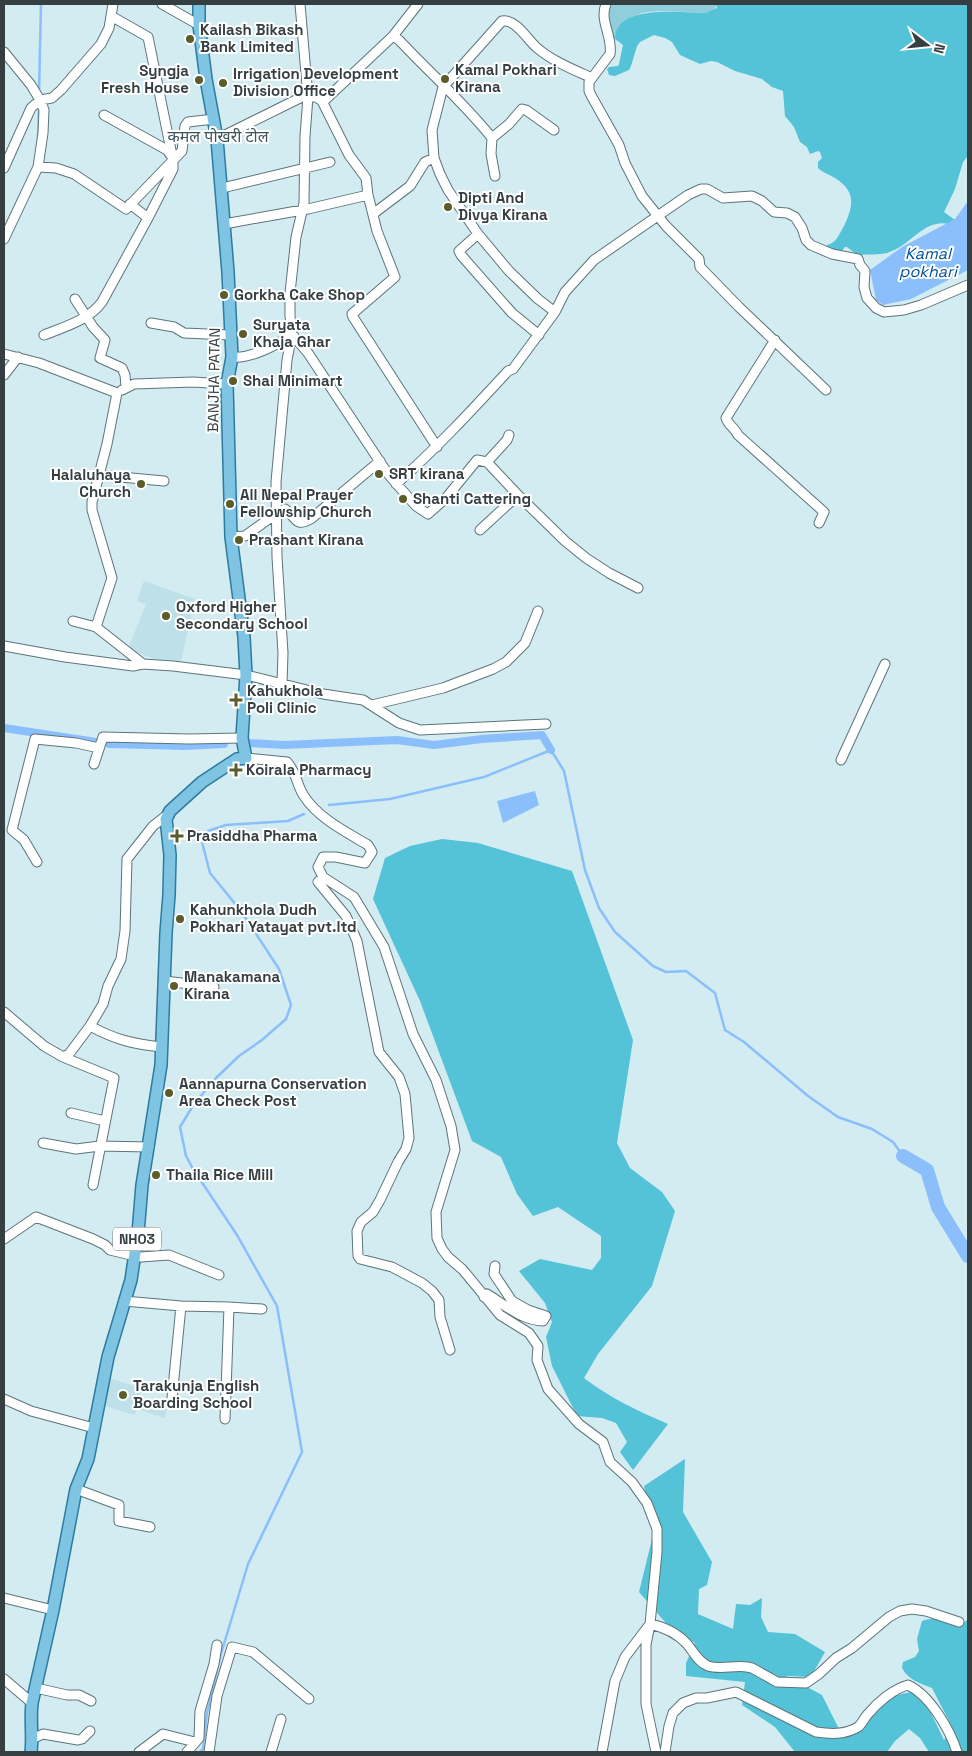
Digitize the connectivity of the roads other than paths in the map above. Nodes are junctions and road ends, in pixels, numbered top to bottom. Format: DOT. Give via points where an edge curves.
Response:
graph roads {
  1 [pos="113,4"];
  2 [pos="162,4"];
  3 [pos="199,4"];
  4 [pos="300,4"];
  5 [pos="418,4"];
  6 [pos="606,4"];
  7 [pos="111,16"];
  8 [pos="199,25"];
  9 [pos="393,36"];
  10 [pos="4,52"];
  11 [pos="592,78"];
  12 [pos="443,87"];
  13 [pos="308,97"];
  14 [pos="40,100"];
  15 [pos="322,101"];
  16 [pos="104,115"];
  17 [pos="214,119"];
  18 [pos="554,130"];
  19 [pos="492,138"];
  20 [pos="217,139"];
  21 [pos="434,158"];
  22 [pos="173,160"];
  23 [pos="330,162"];
  24 [pos="38,167"];
  25 [pos="304,167"];
  26 [pos="4,168"];
  27 [pos="496,176"];
  28 [pos="222,188"];
  29 [pos="368,195"];
  30 [pos="128,206"];
  31 [pos="302,211"];
  32 [pos="372,214"];
  33 [pos="659,215"];
  34 [pos="148,218"];
  35 [pos="224,224"];
  36 [pos="478,234"];
  37 [pos="4,240"];
  38 [pos="968,285"];
  39 [pos="75,299"];
  40 [pos="555,312"];
  41 [pos="86,318"];
  42 [pos="150,323"];
  43 [pos="292,334"];
  44 [pos="230,335"];
  45 [pos="539,335"];
  46 [pos="44,336"];
  47 [pos="775,340"];
  48 [pos="4,354"];
  49 [pos="18,357"];
  50 [pos="232,357"];
  51 [pos="4,375"];
  52 [pos="227,384"];
  53 [pos="126,387"];
  54 [pos="826,390"];
  55 [pos="118,393"];
  56 [pos="509,435"];
  57 [pos="437,447"];
  58 [pos="380,460"];
  59 [pos="487,462"];
  60 [pos="99,475"];
  61 [pos="164,480"];
  62 [pos="396,484"];
  63 [pos="518,496"];
  64 [pos="277,513"];
  65 [pos="819,523"];
  66 [pos="480,530"];
  67 [pos="231,537"];
  68 [pos="638,588"];
  69 [pos="538,611"];
  70 [pos="73,621"];
  71 [pos="96,627"];
  72 [pos="4,646"];
  73 [pos="143,664"];
  74 [pos="885,664"];
  75 [pos="246,675"];
  76 [pos="282,684"];
  77 [pos="372,705"];
  78 [pos="546,724"];
  79 [pos="242,738"];
  80 [pos="99,748"];
  81 [pos="246,758"];
  82 [pos="841,760"];
  83 [pos="94,764"];
  84 [pos="167,815"];
  85 [pos="37,862"];
  86 [pos="323,877"];
  87 [pos="165,981"];
  88 [pos="214,987"];
  89 [pos="6,1019"];
  90 [pos="90,1026"];
  91 [pos="162,1047"];
  92 [pos="63,1057"];
  93 [pos="72,1113"];
  94 [pos="105,1121"];
  95 [pos="43,1143"];
  96 [pos="100,1146"];
  97 [pos="149,1148"];
  98 [pos="93,1185"];
  99 [pos="4,1239"];
  100 [pos="135,1255"];
  101 [pos="495,1266"];
  102 [pos="218,1275"];
  103 [pos="484,1297"];
  104 [pos="124,1301"];
  105 [pos="181,1306"];
  106 [pos="229,1307"];
  107 [pos="262,1309"];
  108 [pos="450,1350"];
  109 [pos="172,1398"];
  110 [pos="4,1399"];
  111 [pos="225,1419"];
  112 [pos="94,1428"];
  113 [pos="76,1489"];
  114 [pos="150,1527"];
  115 [pos="4,1598"];
  116 [pos="53,1610"];
  117 [pos="959,1622"];
  118 [pos="650,1624"];
  119 [pos="216,1645"];
  120 [pos="4,1680"];
  121 [pos="36,1688"];
  122 [pos="309,1699"];
  123 [pos="92,1701"];
  124 [pos="32,1703"];
  125 [pos="281,1719"];
  126 [pos="90,1731"];
  127 [pos="32,1739"];
  128 [pos="195,1742"];
  129 [pos="31,1752"];
  130 [pos="139,1752"];
  131 [pos="187,1752"];
  132 [pos="209,1752"];
  133 [pos="270,1752"];
  134 [pos="602,1752"];
  135 [pos="656,1752"];
  136 [pos="665,1752"];
  137 [pos="957,1752"];
  1 -- 7 [label="street"];
  2 -- 8 [label="street"];
  3 -- 8 [label="main road, BANJHA PATAN"];
  4 -- 13 [label="street"];
  5 -- 9 [label="street"];
  6 -- 11 [label="street" via="603,18 610,36 610,54"];
  7 -- 14 [label="street" via="101,44 88,60 52,98"];
  7 -- 22 [label="street" via="148,37"];
  8 -- 17 [label="main road, BANJHA PATAN"];
  9 -- 12 [label="street"];
  9 -- 15 [label="street"];
  10 -- 14 [label="street"];
  11 -- 12 [label="street" via="552,59 507,20 495,28"];
  11 -- 33 [label="street" via="588,86 592,97 619,145 624,163 642,196"];
  12 -- 19 [label="street" via="462,102"];
  12 -- 21 [label="street" via="432,130"];
  13 -- 15 [label="street"];
  13 -- 20 [label="street" via="302,97"];
  13 -- 25 [label="street"];
  14 -- 24 [label="street" via="44,110"];
  14 -- 26 [label="street" via="31,108"];
  15 -- 29 [label="street" via="366,178"];
  16 -- 22 [label="street" via="168,150"];
  17 -- 20 [label="main road, BANJHA PATAN"];
  17 -- 22 [label="street" via="188,122 182,151"];
  18 -- 19 [label="street" via="522,109"];
  19 -- 27 [label="street" via="491,154"];
  20 -- 28 [label="main road, BANJHA PATAN"];
  21 -- 32 [label="street" via="425,162 410,186"];
  21 -- 36 [label="street" via="448,190"];
  22 -- 30 [label="street"];
  22 -- 34 [label="street" via="173,169"];
  23 -- 25 [label="street"];
  24 -- 30 [label="street" via="74,174"];
  24 -- 37 [label="street"];
  25 -- 28 [label="street"];
  25 -- 31 [label="street"];
  28 -- 35 [label="main road, BANJHA PATAN"];
  29 -- 31 [label="street"];
  29 -- 32 [label="street"];
  30 -- 34 [label="street"];
  31 -- 35 [label="street"];
  31 -- 43 [label="street" via="290,293"];
  32 -- 57 [label="street" via="395,277 352,314"];
  33 -- 38 [label="street" via="701,190 711,191 722,198 752,196 762,200 774,212 796,217 811,246 858,259 865,271 867,298 884,312 921,305"];
  33 -- 40 [label="street" via="594,260 565,292"];
  33 -- 47 [label="street" via="699,259 700,267"];
  34 -- 41 [label="street" via="102,302"];
  35 -- 44 [label="main road, BANJHA PATAN"];
  36 -- 40 [label="street" via="509,271"];
  36 -- 45 [label="street" via="459,251 461,255 512,312"];
  39 -- 41 [label="street"];
  40 -- 45 [label="street"];
  41 -- 46 [label="street"];
  41 -- 53 [label="street" via="105,340 100,358 122,368"];
  42 -- 44 [label="street" via="174,327 184,333"];
  43 -- 50 [label="street" via="280,344"];
  43 -- 58 [label="street"];
  43 -- 64 [label="street" via="276,482"];
  44 -- 50 [label="main road, BANJHA PATAN"];
  45 -- 57 [label="street" via="513,369"];
  47 -- 54 [label="street"];
  47 -- 65 [label="street" via="726,418 727,423 824,512"];
  48 -- 49 [label="street"];
  49 -- 51 [label="street"];
  49 -- 55 [label="street"];
  50 -- 52 [label="main road, BANJHA PATAN"];
  52 -- 53 [label="street" via="193,382"];
  52 -- 67 [label="main road, BANJHA PATAN"];
  53 -- 55 [label="street"];
  55 -- 60 [label="street"];
  56 -- 59 [label="street"];
  57 -- 62 [label="street"];
  58 -- 62 [label="street"];
  58 -- 64 [label="street" via="303,524 285,510"];
  59 -- 62 [label="street" via="477,460 446,498 428,514"];
  59 -- 63 [label="street"];
  60 -- 61 [label="street"];
  60 -- 71 [label="street" via="92,510 112,578"];
  63 -- 66 [label="street"];
  63 -- 68 [label="street" via="586,558"];
  64 -- 67 [label="street" via="245,536"];
  64 -- 76 [label="street"];
  67 -- 75 [label="main road, BANJHA PATAN"];
  69 -- 77 [label="street" via="525,643 506,662 443,688"];
  70 -- 71 [label="street"];
  71 -- 73 [label="street"];
  72 -- 73 [label="street" via="84,660 133,666"];
  73 -- 75 [label="street"];
  74 -- 82 [label="street"];
  75 -- 76 [label="street"];
  75 -- 79 [label="main road, BANJHA PATAN"];
  76 -- 77 [label="street" via="363,700"];
  77 -- 78 [label="street" via="399,723 420,730"];
  79 -- 80 [label="street" via="103,737"];
  79 -- 81 [label="main road, BANJHA PATAN"];
  80 -- 83 [label="street"];
  80 -- 85 [label="street" via="35,739 12,830 24,840"];
  81 -- 84 [label="main road" via="237,759 202,782"];
  81 -- 86 [label="street" via="287,762 295,772 303,795 315,810 368,845 372,852 365,863 336,857 323,858 318,868"];
  84 -- 87 [label="main road, NH03" via="170,855"];
  84 -- 90 [label="street" via="153,826 127,859 121,959 103,1004"];
  86 -- 103 [label="street" via="354,897 384,946 413,1034 436,1080 455,1150 436,1212 437,1238 448,1257"];
  86 -- 108 [label="street" via="318,882 346,916 357,941 379,1052 399,1077 406,1094 409,1138 406,1150 373,1212 361,1222 357,1231 358,1256 406,1273 432,1292 439,1300 440,1317"];
  87 -- 88 [label="street"];
  87 -- 91 [label="main road, NH03"];
  89 -- 92 [label="street"];
  90 -- 91 [label="street" via="109,1036 140,1045"];
  90 -- 92 [label="street" via="69,1054"];
  91 -- 97 [label="main road, NH03"];
  92 -- 94 [label="street" via="114,1078"];
  93 -- 94 [label="street"];
  94 -- 96 [label="street"];
  95 -- 96 [label="street" via="76,1149"];
  96 -- 97 [label="street"];
  96 -- 98 [label="street"];
  97 -- 100 [label="main road, NH03"];
  99 -- 100 [label="street" via="36,1217 93,1239 110,1250"];
  100 -- 102 [label="street" via="169,1255"];
  100 -- 104 [label="main road, NH03"];
  101 -- 103 [label="street" via="494,1274 512,1301 546,1316 543,1321 536,1321 518,1315 487,1294"];
  103 -- 118 [label="street" via="500,1315 529,1333 538,1346 537,1360 548,1389 579,1424 603,1442 610,1462 632,1482 647,1503 657,1529"];
  104 -- 105 [label="street"];
  104 -- 112 [label="main road, NH03" via="108,1357"];
  105 -- 106 [label="street"];
  105 -- 109 [label="street"];
  106 -- 107 [label="street"];
  106 -- 111 [label="street"];
  110 -- 112 [label="street" via="31,1411"];
  112 -- 113 [label="main road, NH03" via="88,1459"];
  113 -- 114 [label="street" via="119,1505 119,1521"];
  113 -- 116 [label="main road, NH03"];
  115 -- 116 [label="street"];
  116 -- 121 [label="main road, NH03"];
  117 -- 118 [label="street" via="926,1611 900,1611 806,1683 777,1682 752,1668 707,1665 697,1659 679,1636"];
  118 -- 134 [label="street" via="625,1657 615,1681"];
  118 -- 135 [label="street" via="646,1645 646,1704"];
  119 -- 128 [label="street" via="214,1664 200,1711 199,1738"];
  120 -- 124 [label="street"];
  121 -- 123 [label="street" via="79,1695"];
  121 -- 124 [label="main road, NH03"];
  122 -- 132 [label="street" via="253,1652 232,1647 218,1696"];
  124 -- 127 [label="main road, NH03"];
  125 -- 133 [label="street"];
  126 -- 127 [label="street" via="78,1740 42,1734"];
  127 -- 129 [label="main road, NH03"];
  128 -- 130 [label="street" via="163,1734"];
  128 -- 131 [label="street"];
  136 -- 137 [label="street" via="674,1713 683,1703 696,1698 736,1692 816,1732 830,1734 858,1726 885,1698 908,1686 921,1693 940,1717"];
}
